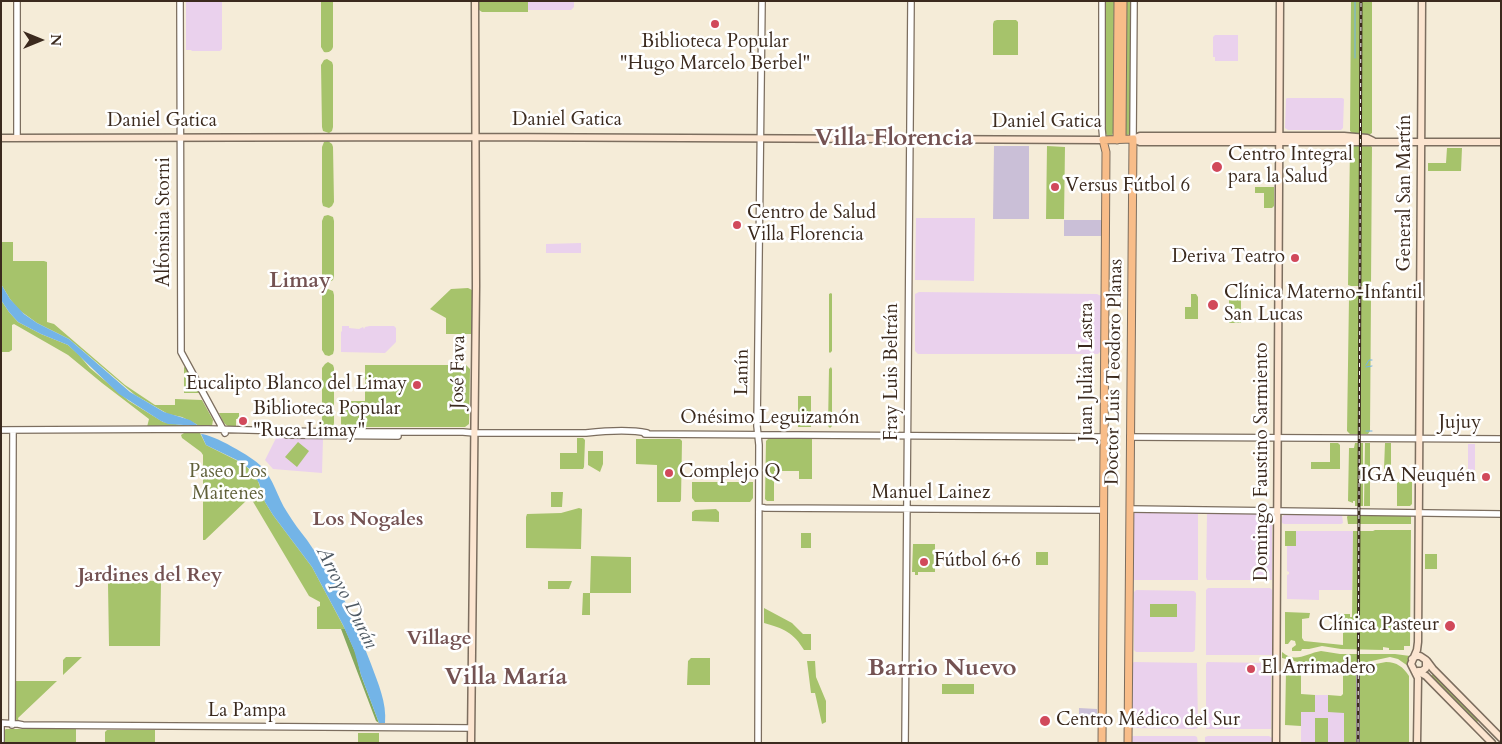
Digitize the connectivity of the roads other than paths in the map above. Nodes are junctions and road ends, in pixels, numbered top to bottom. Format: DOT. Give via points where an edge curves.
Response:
graph roads {
  1 [pos="17,1"];
  2 [pos="180,1"];
  3 [pos="475,1"];
  4 [pos="762,1"];
  5 [pos="911,1"];
  6 [pos="1102,1"];
  7 [pos="1118,1"];
  8 [pos="1123,1"];
  9 [pos="1134,1"];
  10 [pos="1280,1"];
  11 [pos="1422,1"];
  12 [pos="475,137"];
  13 [pos="1,138"];
  14 [pos="17,138"];
  15 [pos="180,138"];
  16 [pos="760,138"];
  17 [pos="910,139"];
  18 [pos="1133,139"];
  19 [pos="1279,139"];
  20 [pos="1103,140"];
  21 [pos="1120,140"];
  22 [pos="1421,142"];
  23 [pos="1501,142"];
  24 [pos="210,405"];
  25 [pos="214,419"];
  26 [pos="208,429"];
  27 [pos="1,430"];
  28 [pos="13,430"];
  29 [pos="180,430"];
  30 [pos="223,432"];
  31 [pos="474,433"];
  32 [pos="758,434"];
  33 [pos="908,435"];
  34 [pos="1104,437"];
  35 [pos="1130,437"];
  36 [pos="1278,438"];
  37 [pos="1420,439"];
  38 [pos="1501,439"];
  39 [pos="759,507"];
  40 [pos="907,509"];
  41 [pos="1130,509"];
  42 [pos="1103,510"];
  43 [pos="1278,511"];
  44 [pos="1419,513"];
  45 [pos="1501,514"];
  46 [pos="1410,657"];
  47 [pos="1427,661"];
  48 [pos="1416,671"];
  49 [pos="1435,672"];
  50 [pos="1429,679"];
  51 [pos="1481,718"];
  52 [pos="11,725"];
  53 [pos="1474,725"];
  54 [pos="1,726"];
  55 [pos="471,728"];
  56 [pos="1501,738"];
  57 [pos="1,741"];
  58 [pos="471,743"];
  59 [pos="758,743"];
  60 [pos="905,743"];
  61 [pos="1102,743"];
  62 [pos="1128,743"];
  63 [pos="1276,743"];
  64 [pos="1417,743"];
  65 [pos="1492,743"];
  1 -- 14 [label="street"];
  2 -- 15 [label="street, Alfonsina Storni"];
  3 -- 12 [label="main road, José Fava"];
  4 -- 16 [label="street, Lanín"];
  5 -- 17 [label="street, Fray Luis Beltrán"];
  6 -- 20 [label="street, Juan Julián Lastra"];
  7 -- 21 [label="highway"];
  8 -- 21 [label="highway"];
  9 -- 18 [label="street, Doctor Luis Teodoro Planas"];
  10 -- 19 [label="main road, Domingo Faustino Sarmiento"];
  11 -- 22 [label="main road, General San Martín"];
  12 -- 15 [label="main road, Daniel Gatica"];
  12 -- 16 [label="main road, Daniel Gatica"];
  12 -- 31 [label="main road, José Fava"];
  13 -- 14 [label="main road, Daniel Gatica"];
  14 -- 15 [label="main road, Daniel Gatica"];
  15 -- 24 [label="street, Alfonsina Storni" via="181,352"];
  16 -- 17 [label="main road, Daniel Gatica"];
  16 -- 32 [label="street, Lanín"];
  17 -- 20 [label="main road, Daniel Gatica"];
  17 -- 33 [label="street, Fray Luis Beltrán"];
  18 -- 19 [label="main road, Daniel Gatica" via="1140,136"];
  18 -- 21 [label="highway, Daniel Gatica"];
  18 -- 35 [label="highway, Doctor Luis Teodoro Planas"];
  19 -- 22 [label="main road, Daniel Gatica"];
  19 -- 36 [label="main road, Domingo Faustino Sarmiento"];
  20 -- 21 [label="highway, Daniel Gatica"];
  20 -- 34 [label="highway, Juan Julián Lastra" via="1106,152"];
  22 -- 23 [label="main road, Daniel Gatica"];
  22 -- 37 [label="main road, General San Martín"];
  24 -- 25 [label="street, Alfonsina Storni"];
  24 -- 30 [label="street, Alfonsina Storni"];
  25 -- 26 [label="street" via="213,426"];
  25 -- 30 [label="street, Alfonsina Storni"];
  26 -- 29 [label="street, Onésimo Leguizamón"];
  26 -- 30 [label="street, Onésimo Leguizamón"];
  27 -- 28 [label="street, Onésimo Leguizamón"];
  28 -- 29 [label="street, Onésimo Leguizamón"];
  28 -- 52 [label="street"];
  29 -- 30 [label="street, Onésimo Leguizamón"];
  30 -- 31 [label="street, Onésimo Leguizamón" via="365,436 464,436"];
  31 -- 32 [label="street, Onésimo Leguizamón"];
  31 -- 55 [label="main road, José Fava"];
  32 -- 33 [label="street, Onésimo Leguizamón"];
  32 -- 39 [label="street, Lanín"];
  33 -- 34 [label="street, Onésimo Leguizamón"];
  33 -- 40 [label="street, Fray Luis Beltrán"];
  34 -- 42 [label="highway, Juan Julián Lastra"];
  35 -- 36 [label="street"];
  35 -- 41 [label="highway, Doctor Luis Teodoro Planas"];
  36 -- 37 [label="street"];
  36 -- 43 [label="main road, Domingo Faustino Sarmiento"];
  37 -- 38 [label="street, Jujuy"];
  37 -- 44 [label="main road, General San Martín"];
  39 -- 40 [label="street, Manuel Lainez"];
  39 -- 59 [label="street, Lanín"];
  40 -- 42 [label="street, Manuel Lainez"];
  40 -- 60 [label="street, Fray Luis Beltrán"];
  41 -- 43 [label="street"];
  41 -- 62 [label="highway, Doctor Luis Teodoro Planas"];
  42 -- 61 [label="highway, Juan Julián Lastra"];
  43 -- 44 [label="street"];
  43 -- 63 [label="main road, Domingo Faustino Sarmiento"];
  44 -- 45 [label="street"];
  44 -- 46 [label="main road, General San Martín" via="1418,642 1417,650"];
  46 -- 47 [label="main road" via="1420,656"];
  46 -- 48 [label="main road, General San Martín"];
  47 -- 48 [label="main road" via="1426,668"];
  47 -- 49 [label="main road"];
  48 -- 50 [label="main road"];
  48 -- 64 [label="main road, General San Martín"];
  49 -- 50 [label="main road" via="1429,673"];
  49 -- 51 [label="main road"];
  50 -- 53 [label="main road"];
  51 -- 53 [label="main road" via="1480,724"];
  51 -- 56 [label="main road"];
  52 -- 54 [label="street, La Pampa"];
  52 -- 55 [label="street, La Pampa"];
  53 -- 65 [label="main road"];
  54 -- 57 [label="street"];
  55 -- 58 [label="main road, José Fava"];
}
